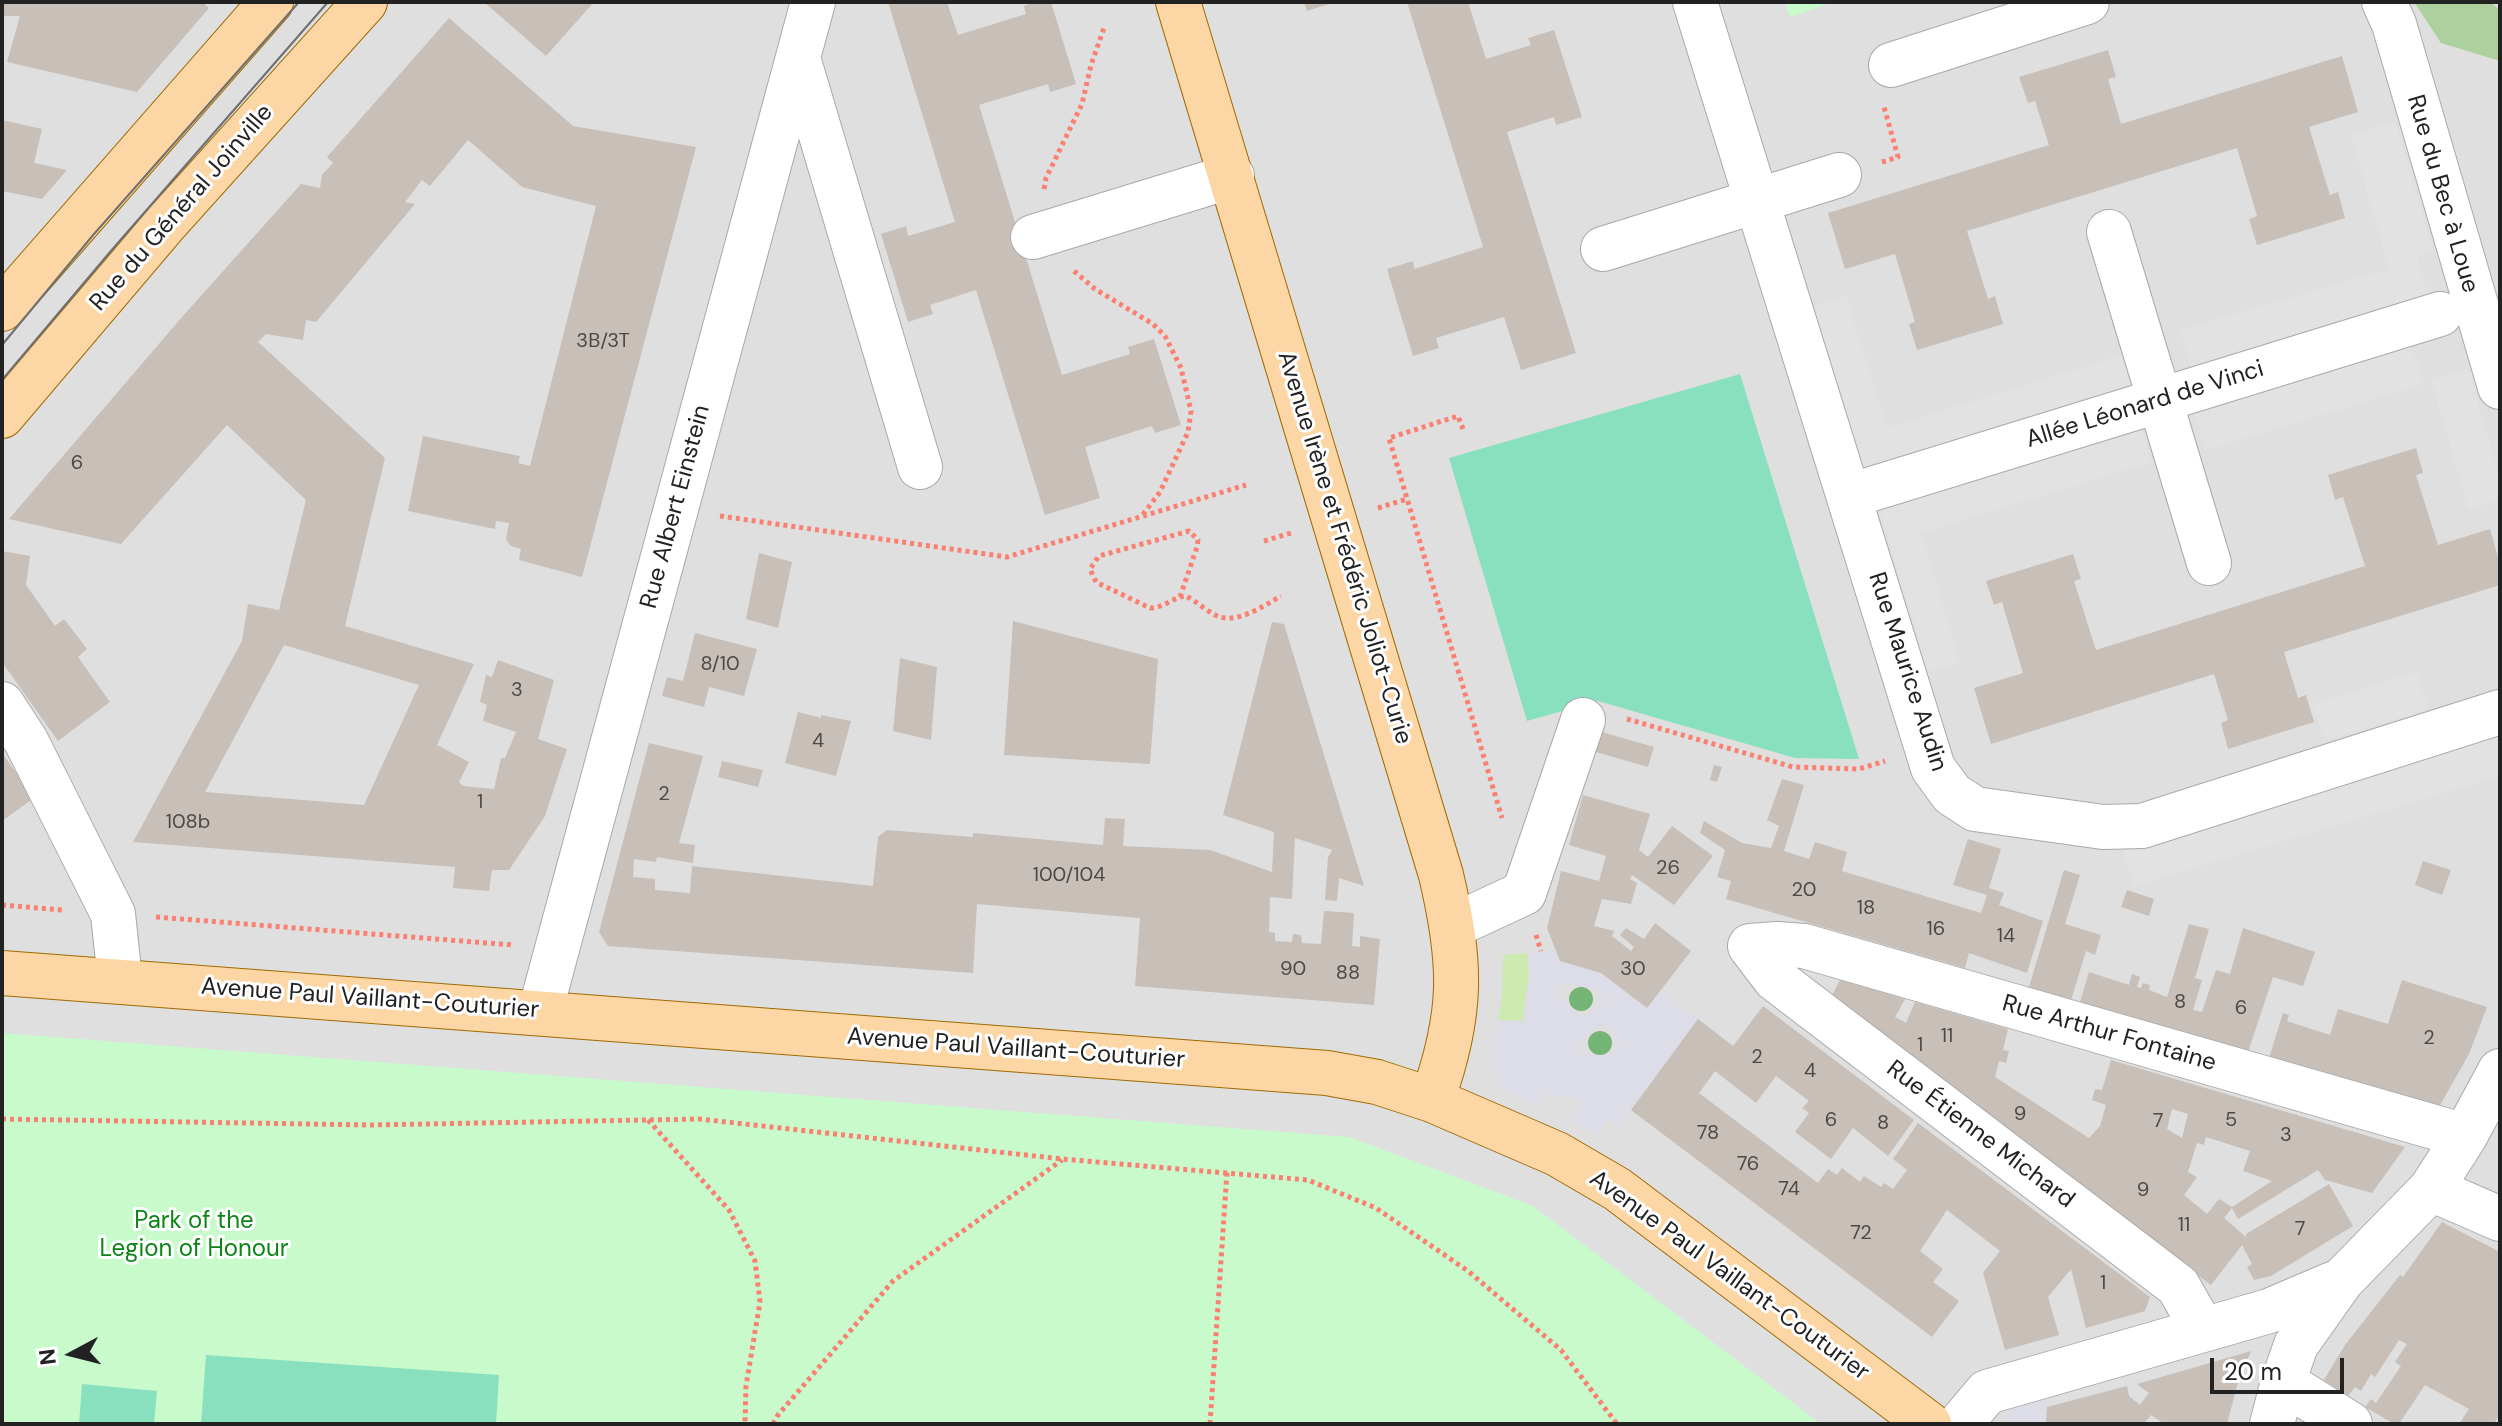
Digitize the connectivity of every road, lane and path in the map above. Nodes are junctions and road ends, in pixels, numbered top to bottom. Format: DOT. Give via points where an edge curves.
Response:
graph roads {
  1 [pos="271,2"];
  2 [pos="365,2"];
  3 [pos="813,2"];
  4 [pos="1178,2"];
  5 [pos="1695,2"];
  6 [pos="2087,2"];
  7 [pos="2384,2"];
  8 [pos="1105,25"];
  9 [pos="798,58"];
  10 [pos="1891,65"];
  11 [pos="1839,175"];
  12 [pos="1232,176"];
  13 [pos="1758,200"];
  14 [pos="2109,232"];
  15 [pos="1033,237"];
  16 [pos="1603,249"];
  17 [pos="2,309"];
  18 [pos="2440,314"];
  19 [pos="2500,387"];
  20 [pos="2160,400"];
  21 [pos="2,416"];
  22 [pos="1463,429"];
  23 [pos="920,467"];
  24 [pos="1246,485"];
  25 [pos="1849,496"];
  26 [pos="676,509"];
  27 [pos="1141,517"];
  28 [pos="2209,563"];
  29 [pos="1281,596"];
  30 [pos="1180,597"];
  31 [pos="2,704"];
  32 [pos="2500,712"];
  33 [pos="1583,720"];
  34 [pos="1927,748"];
  35 [pos="1504,826"];
  36 [pos="1524,893"];
  37 [pos="1453,926"];
  38 [pos="1750,946"];
  39 [pos="1541,951"];
  40 [pos="2,973"];
  41 [pos="120,980"];
  42 [pos="540,1012"];
  43 [pos="2500,1071"];
  44 [pos="1432,1100"];
  45 [pos="2,1119"];
  46 [pos="647,1120"];
  47 [pos="2465,1136"];
  48 [pos="1062,1159"];
  49 [pos="1227,1172"];
  50 [pos="2431,1189"];
  51 [pos="2500,1219"];
  52 [pos="2342,1280"];
  53 [pos="2203,1330"];
  54 [pos="2283,1382"];
  55 [pos="745,1424"];
  56 [pos="773,1424"];
  57 [pos="1210,1424"];
  58 [pos="1617,1424"];
  59 [pos="1929,1424"];
  60 [pos="1960,1424"];
  61 [pos="2272,1424"];
  62 [pos="2350,1424"];
  1 -- 17 [label="main road"];
  2 -- 21 [label="main road, Rue du Général Joinville"];
  3 -- 9 [label="street, Rue Albert Einstein"];
  4 -- 12 [label="main road, Avenue Irène et Frédéric Joliot-Curie"];
  5 -- 13 [label="street, Rue Maurice Audin"];
  6 -- 10 [label="street"];
  7 -- 19 [label="street, Rue du Bec à Loue"];
  8 -- 15 [label="path" via="1082,104 1046,178"];
  9 -- 23 [label="street"];
  9 -- 26 [label="street, Rue Albert Einstein"];
  10 -- 11 [label="path" via="1873,70 1898,157"];
  11 -- 13 [label="street"];
  12 -- 15 [label="street"];
  12 -- 37 [label="main road, Avenue Irène et Frédéric Joliot-Curie"];
  13 -- 16 [label="street"];
  13 -- 25 [label="street, Rue Maurice Audin"];
  14 -- 20 [label="street"];
  15 -- 27 [label="path" via="1095,289 1153,324 1181,368 1191,411 1188,432 1160,492"];
  18 -- 20 [label="street, Allée Léonard de Vinci"];
  20 -- 25 [label="street, Allée Léonard de Vinci"];
  20 -- 28 [label="street"];
  22 -- 35 [label="path" via="1458,416 1389,438"];
  24 -- 27 [label="path"];
  25 -- 34 [label="street, Rue Maurice Audin"];
  26 -- 27 [label="path" via="1007,557"];
  26 -- 42 [label="street, Rue Albert Einstein"];
  29 -- 30 [label="path" via="1259,609 1227,617"];
  30 -- 30 [label="path" via="1150,608 1096,582 1090,569 1099,556 1189,531 1198,540"];
  31 -- 41 [label="street" via="113,914"];
  32 -- 34 [label="street, Rue Maurice Audin" via="2142,826 2103,827 1975,809 1952,794 1933,768"];
  33 -- 34 [label="path" via="1611,714 1793,767 1859,769"];
  33 -- 36 [label="street"];
  36 -- 37 [label="street"];
  36 -- 39 [label="path"];
  37 -- 44 [label="main road, Avenue Irène et Frédéric Joliot-Curie" via="1458,971 1454,1026"];
  38 -- 47 [label="street, Rue Arthur Fontaine" via="1804,946"];
  38 -- 53 [label="street, Rue Étienne Michard" via="1775,979 2178,1286"];
  40 -- 41 [label="main road, Avenue Paul Vaillant-Couturier"];
  41 -- 42 [label="main road, Avenue Paul Vaillant-Couturier"];
  42 -- 44 [label="main road, Avenue Paul Vaillant-Couturier" via="1327,1073"];
  43 -- 47 [label="street"];
  44 -- 59 [label="main road, Avenue Paul Vaillant-Couturier" via="1557,1154 1617,1189"];
  45 -- 46 [label="path" via="371,1125"];
  46 -- 48 [label="path" via="699,1119"];
  46 -- 55 [label="path" via="729,1210 755,1261 760,1302"];
  47 -- 50 [label="street"];
  48 -- 49 [label="path"];
  48 -- 56 [label="path" via="893,1281"];
  49 -- 57 [label="path"];
  49 -- 58 [label="path" via="1308,1180 1376,1208 1468,1271 1561,1350"];
  50 -- 51 [label="street"];
  50 -- 52 [label="street"];
  52 -- 53 [label="street" via="2269,1311"];
  52 -- 54 [label="street" via="2296,1345"];
  53 -- 60 [label="street" via="1987,1392"];
  54 -- 61 [label="street"];
  54 -- 62 [label="street"];
}
